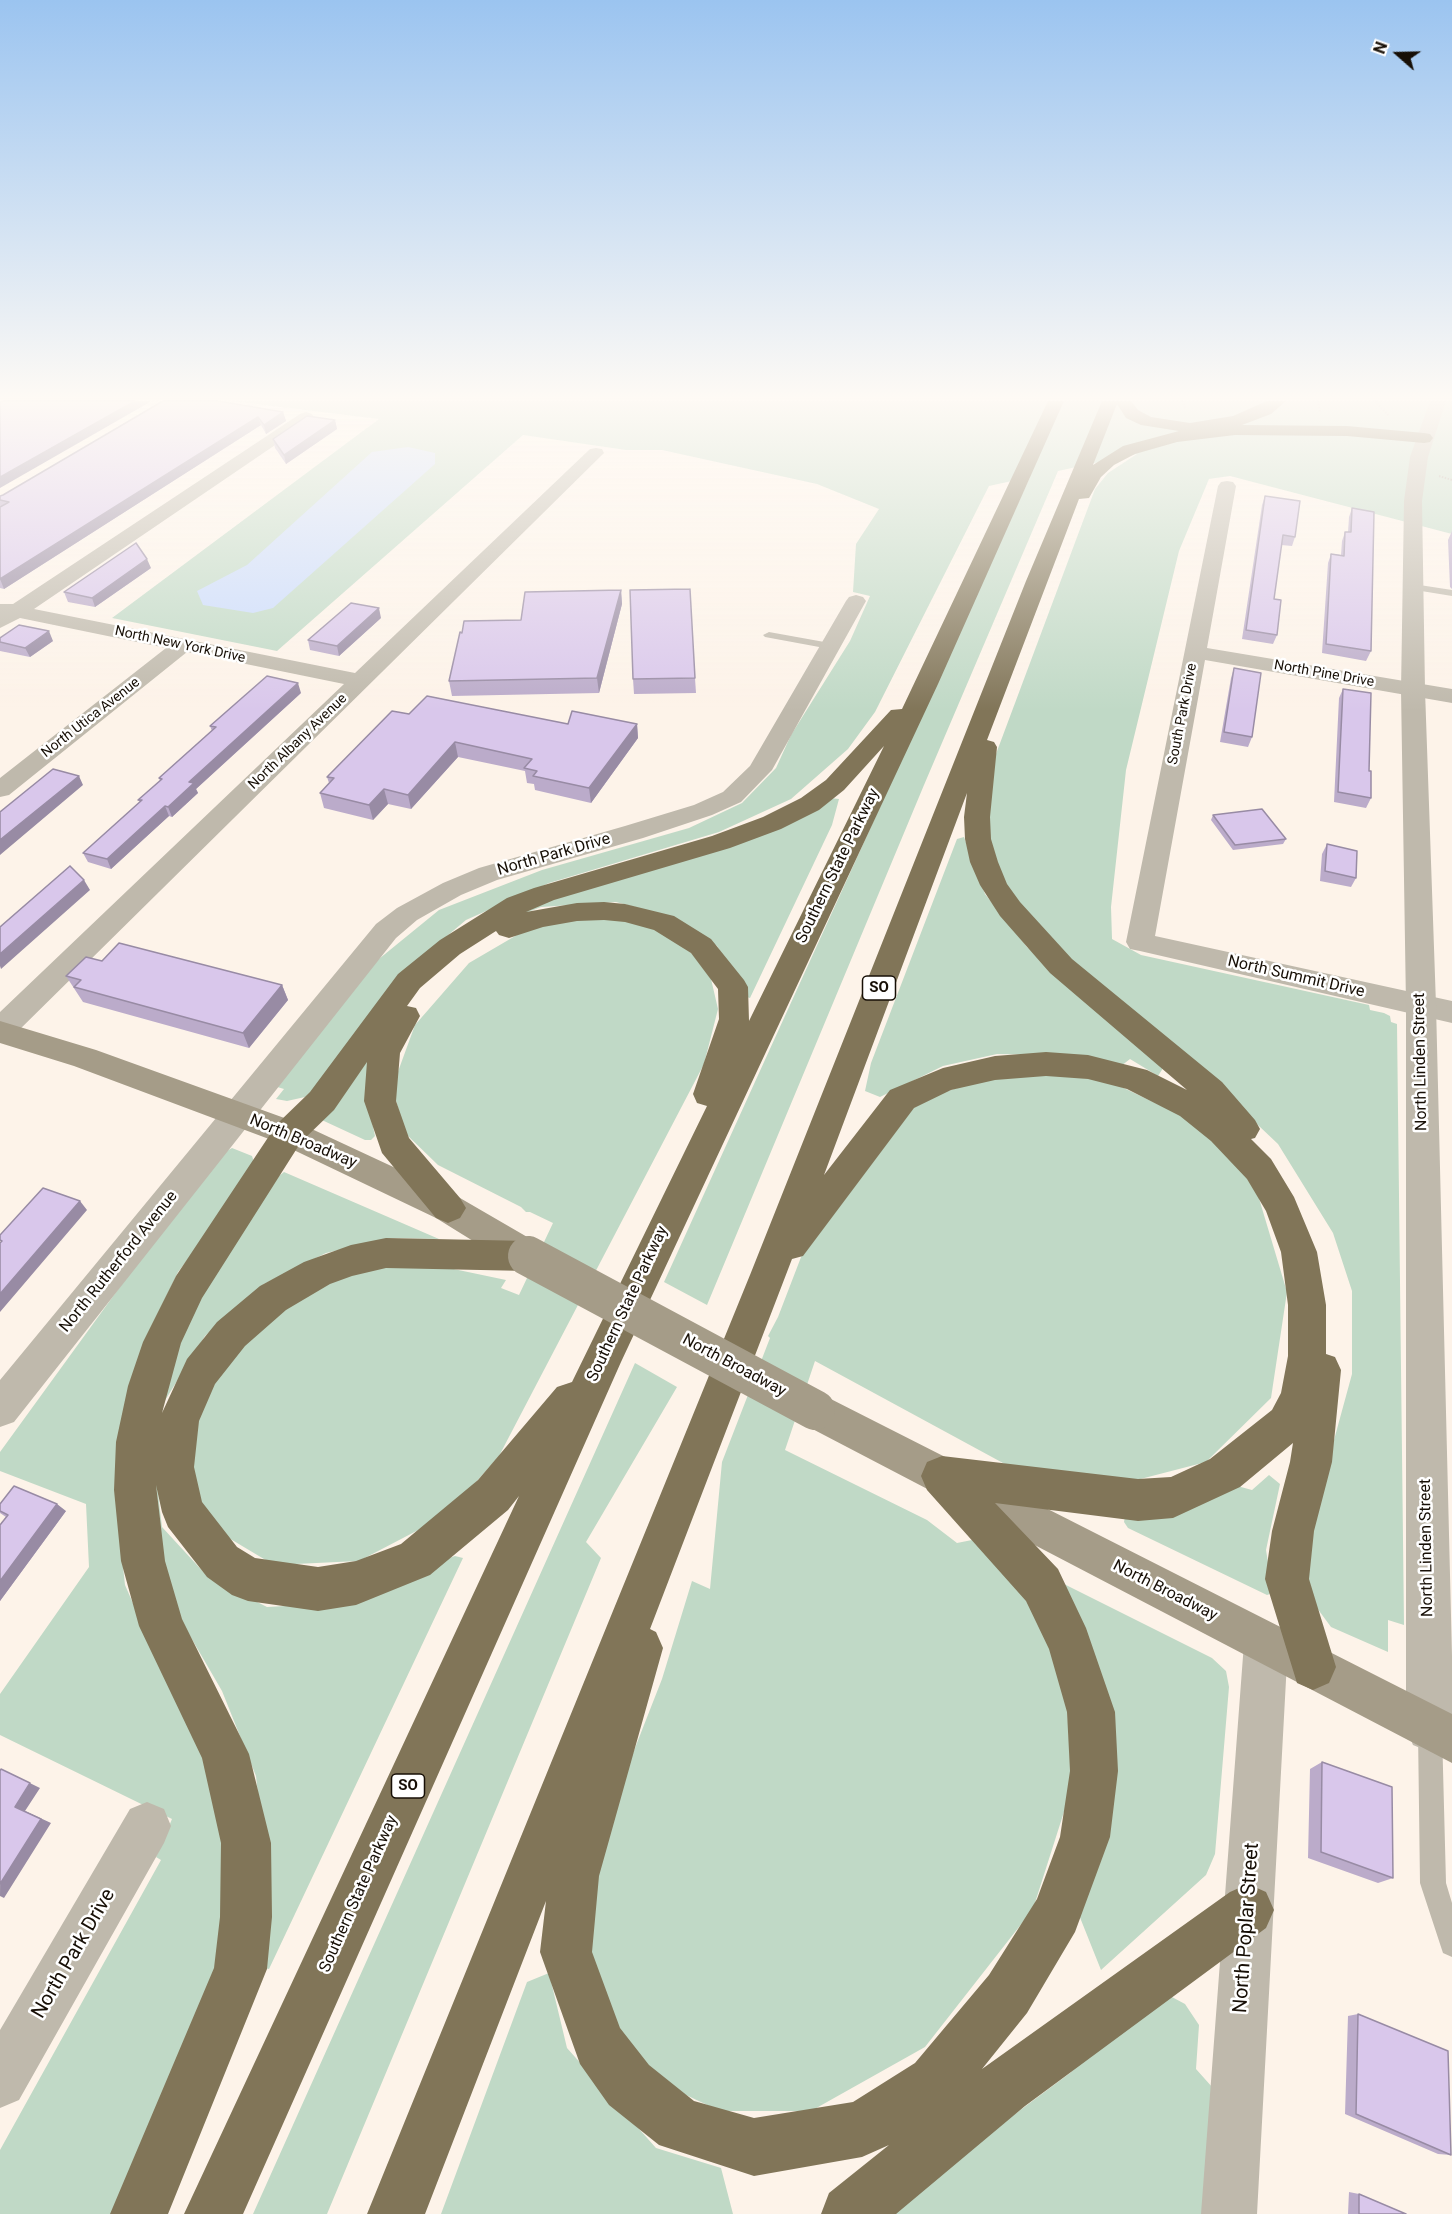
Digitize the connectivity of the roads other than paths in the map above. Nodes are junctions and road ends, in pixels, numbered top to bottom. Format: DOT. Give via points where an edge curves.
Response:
graph roads {
  1 [pos="173,504"];
  2 [pos="543,504"];
  3 [pos="1009,504"];
  4 [pos="1068,504"];
  5 [pos="1079,504"];
  6 [pos="1223,504"];
  7 [pos="1414,504"];
  8 [pos="1036,581"];
  9 [pos="1413,587"];
  10 [pos="1452,593"];
  11 [pos="856,601"];
  12 [pos="5,614"];
  13 [pos="769,635"];
  14 [pos="183,645"];
  15 [pos="830,646"];
  16 [pos="1195,652"];
  17 [pos="360,681"];
  18 [pos="926,684"];
  19 [pos="1413,690"];
  20 [pos="1452,696"];
  21 [pos="990,702"];
  22 [pos="0,790"];
  23 [pos="1140,942"];
  24 [pos="1421,1005"];
  25 [pos="1452,1012"];
  26 [pos="0,1031"];
  27 [pos="238,1114"];
  28 [pos="289,1133"];
  29 [pos="448,1208"];
  30 [pos="666,1224"];
  31 [pos="528,1256"];
  32 [pos="768,1275"];
  33 [pos="603,1358"];
  34 [pos="0,1409"];
  35 [pos="697,1454"];
  36 [pos="942,1476"];
  37 [pos="1266,1643"];
  38 [pos="1313,1667"];
  39 [pos="1441,1734"];
  40 [pos="147,1826"];
  41 [pos="1248,1910"];
  42 [pos="1452,1944"];
  43 [pos="0,2081"];
  44 [pos="139,2214"];
  45 [pos="213,2214"];
  46 [pos="396,2214"];
  47 [pos="850,2214"];
  48 [pos="1229,2214"];
  1 -- 12 [label="street"];
  2 -- 17 [label="street, North Albany Avenue"];
  3 -- 18 [label="highway, Southern State Parkway / SO"];
  4 -- 8 [label="highway, SO"];
  5 -- 8 [label="highway"];
  6 -- 16 [label="street, South Park Drive"];
  7 -- 9 [label="street, North Linden Street"];
  8 -- 21 [label="highway, SO"];
  9 -- 10 [label="lane"];
  9 -- 19 [label="street, North Linden Street"];
  11 -- 15 [label="street, North Park Drive"];
  12 -- 14 [label="street, North New York Drive"];
  13 -- 15 [label="lane"];
  14 -- 17 [label="street, North New York Drive"];
  14 -- 22 [label="street, North Utica Avenue"];
  15 -- 27 [label="street, North Park Drive" via="760,770 732,797 703,810 488,874 407,914 386,931"];
  16 -- 19 [label="street, North Pine Drive"];
  16 -- 23 [label="street, South Park Drive"];
  17 -- 26 [label="street, North Albany Avenue"];
  18 -- 28 [label="highway" via="860,760 810,804 721,842 544,894 517,905 450,947 409,981 322,1101"];
  18 -- 30 [label="highway, Southern State Parkway / SO"];
  19 -- 20 [label="street, North Pine Drive"];
  19 -- 24 [label="street, North Linden Street"];
  21 -- 32 [label="highway, SO"];
  21 -- 38 [label="highway" via="977,817 980,847 994,885 1061,966 1210,1091 1257,1146 1292,1201 1310,1243 1320,1285 1324,1328 1311,1462 1293,1531 1287,1579"];
  23 -- 24 [label="street, North Summit Drive"];
  24 -- 25 [label="street, North Summit Drive"];
  24 -- 39 [label="street, North Linden Street"];
  26 -- 27 [label="main road, North Broadway"];
  27 -- 28 [label="main road, North Broadway"];
  27 -- 34 [label="street, North Rutherford Avenue"];
  28 -- 29 [label="main road, North Broadway"];
  28 -- 44 [label="highway" via="189,1287 162,1342 136,1442 135,1490 143,1562 162,1626 225,1754 246,1843 246,1907 240,1969"];
  29 -- 30 [label="highway" via="394,1144 380,1101 384,1053 430,983 492,933 539,918 604,911 664,923 701,946 733,987 734,1019"];
  29 -- 31 [label="main road, North Broadway"];
  30 -- 33 [label="highway, Southern State Parkway / SO"];
  31 -- 33 [label="highway" via="386,1253 317,1273 273,1298 231,1334 201,1372 179,1422 173,1467 183,1512 222,1562 248,1579 318,1588 356,1583 415,1560 493,1495"];
  31 -- 36 [label="main road, North Broadway, bridge"];
  32 -- 35 [label="highway, SO"];
  32 -- 36 [label="highway" via="902,1099 943,1080 995,1068 1046,1064 1088,1067 1136,1079 1192,1107 1259,1169 1282,1207 1299,1252 1307,1305 1307,1356 1300,1396 1286,1423 1225,1473 1173,1497 1138,1500"];
  33 -- 45 [label="highway, Southern State Parkway / SO"];
  35 -- 36 [label="highway" via="574,1876 566,1952 599,2045 628,2085 680,2125 754,2147 862,2129 935,2083 1008,1994 1057,1914 1085,1837 1094,1771 1091,1712 1070,1644 1042,1585"];
  35 -- 46 [label="highway, SO"];
  36 -- 37 [label="main road, North Broadway"];
  37 -- 38 [label="main road, North Broadway"];
  37 -- 41 [label="street, North Poplar Street"];
  38 -- 39 [label="main road, North Broadway"];
  39 -- 42 [label="lane" via="1433,1882"];
  40 -- 43 [label="street, North Park Drive"];
  41 -- 47 [label="highway" via="1005,2086"];
  41 -- 48 [label="street, North Poplar Street"];
}
